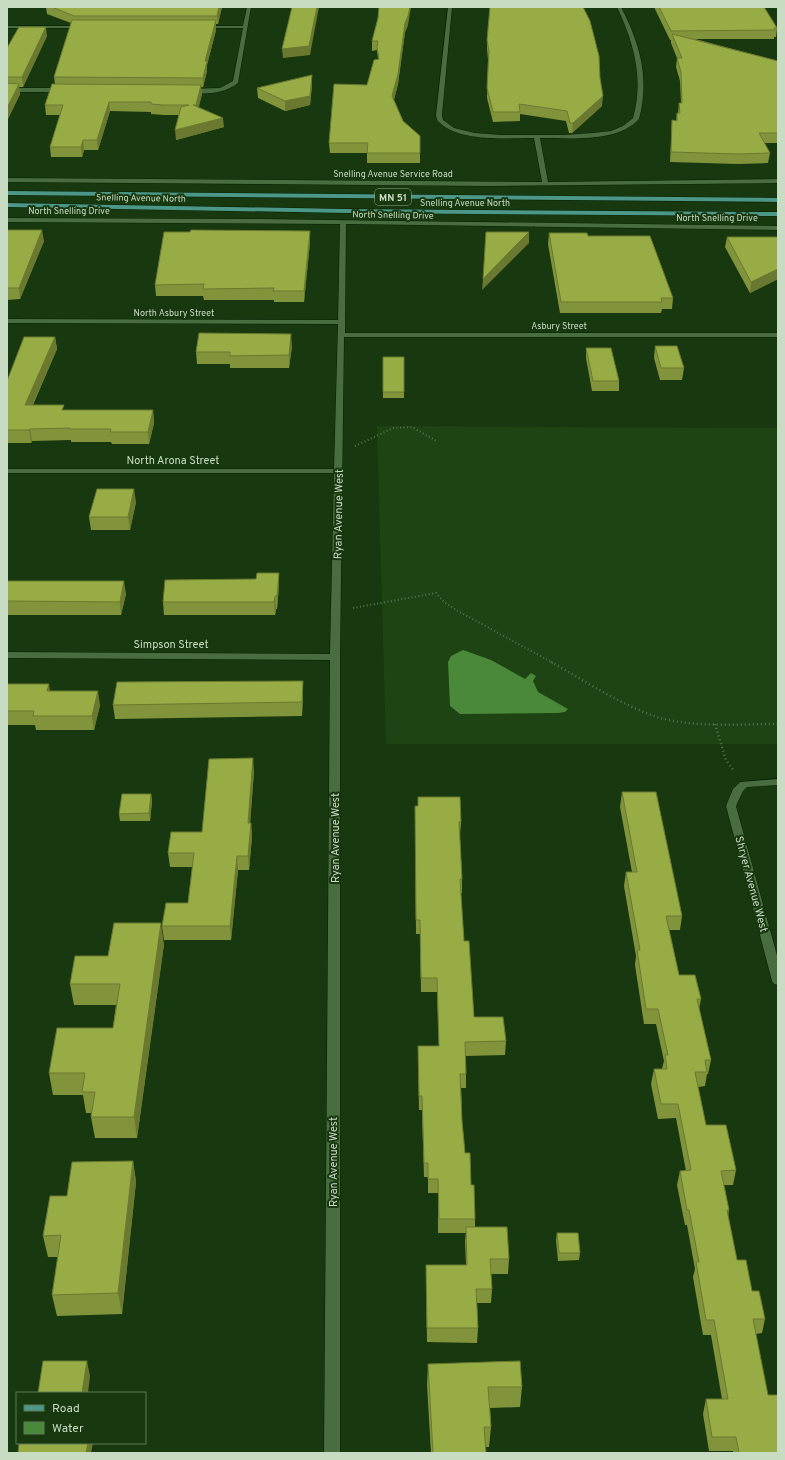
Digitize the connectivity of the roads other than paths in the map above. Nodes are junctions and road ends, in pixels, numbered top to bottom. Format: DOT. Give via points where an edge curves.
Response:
graph roads {
  1 [pos="249,7"];
  2 [pos="450,7"];
  3 [pos="619,7"];
  4 [pos="7,27"];
  5 [pos="86,27"];
  6 [pos="198,27"];
  7 [pos="246,27"];
  8 [pos="7,90"];
  9 [pos="70,90"];
  10 [pos="181,91"];
  11 [pos="537,136"];
  12 [pos="7,180"];
  13 [pos="778,181"];
  14 [pos="545,183"];
  15 [pos="7,193"];
  16 [pos="778,200"];
  17 [pos="7,205"];
  18 [pos="778,214"];
  19 [pos="7,220"];
  20 [pos="343,223"];
  21 [pos="778,228"];
  22 [pos="7,321"];
  23 [pos="342,322"];
  24 [pos="341,335"];
  25 [pos="778,336"];
  26 [pos="7,471"];
  27 [pos="339,471"];
  28 [pos="7,655"];
  29 [pos="336,657"];
  30 [pos="778,782"];
  31 [pos="778,981"];
  32 [pos="332,1453"];
  1 -- 7 [label="street"];
  2 -- 11 [label="street" via="440,120 451,128 467,133"];
  3 -- 11 [label="street" via="639,58 642,73 636,119 623,128 599,134"];
  4 -- 5 [label="street"];
  6 -- 7 [label="street"];
  7 -- 10 [label="street" via="236,82 233,85 214,90"];
  8 -- 9 [label="street"];
  11 -- 14 [label="street"];
  12 -- 14 [label="street, Snelling Avenue Service Road"];
  13 -- 14 [label="street, Snelling Avenue Service Road"];
  15 -- 16 [label="main road, Snelling Avenue North / MN 51"];
  17 -- 18 [label="main road, Snelling Avenue North / MN 51" via="346,211"];
  19 -- 20 [label="street, North Snelling Drive"];
  20 -- 21 [label="street, North Snelling Drive"];
  20 -- 23 [label="street, Ryan Avenue West"];
  22 -- 23 [label="street, North Asbury Street"];
  23 -- 24 [label="street, Ryan Avenue West"];
  24 -- 25 [label="street, Asbury Street"];
  24 -- 27 [label="street, Ryan Avenue West"];
  26 -- 27 [label="street, North Arona Street"];
  27 -- 29 [label="street, Ryan Avenue West"];
  28 -- 29 [label="street, Simpson Street"];
  29 -- 32 [label="street, Ryan Avenue West"];
  30 -- 31 [label="street, Shryer Avenue West" via="741,787 731,806"];
}
